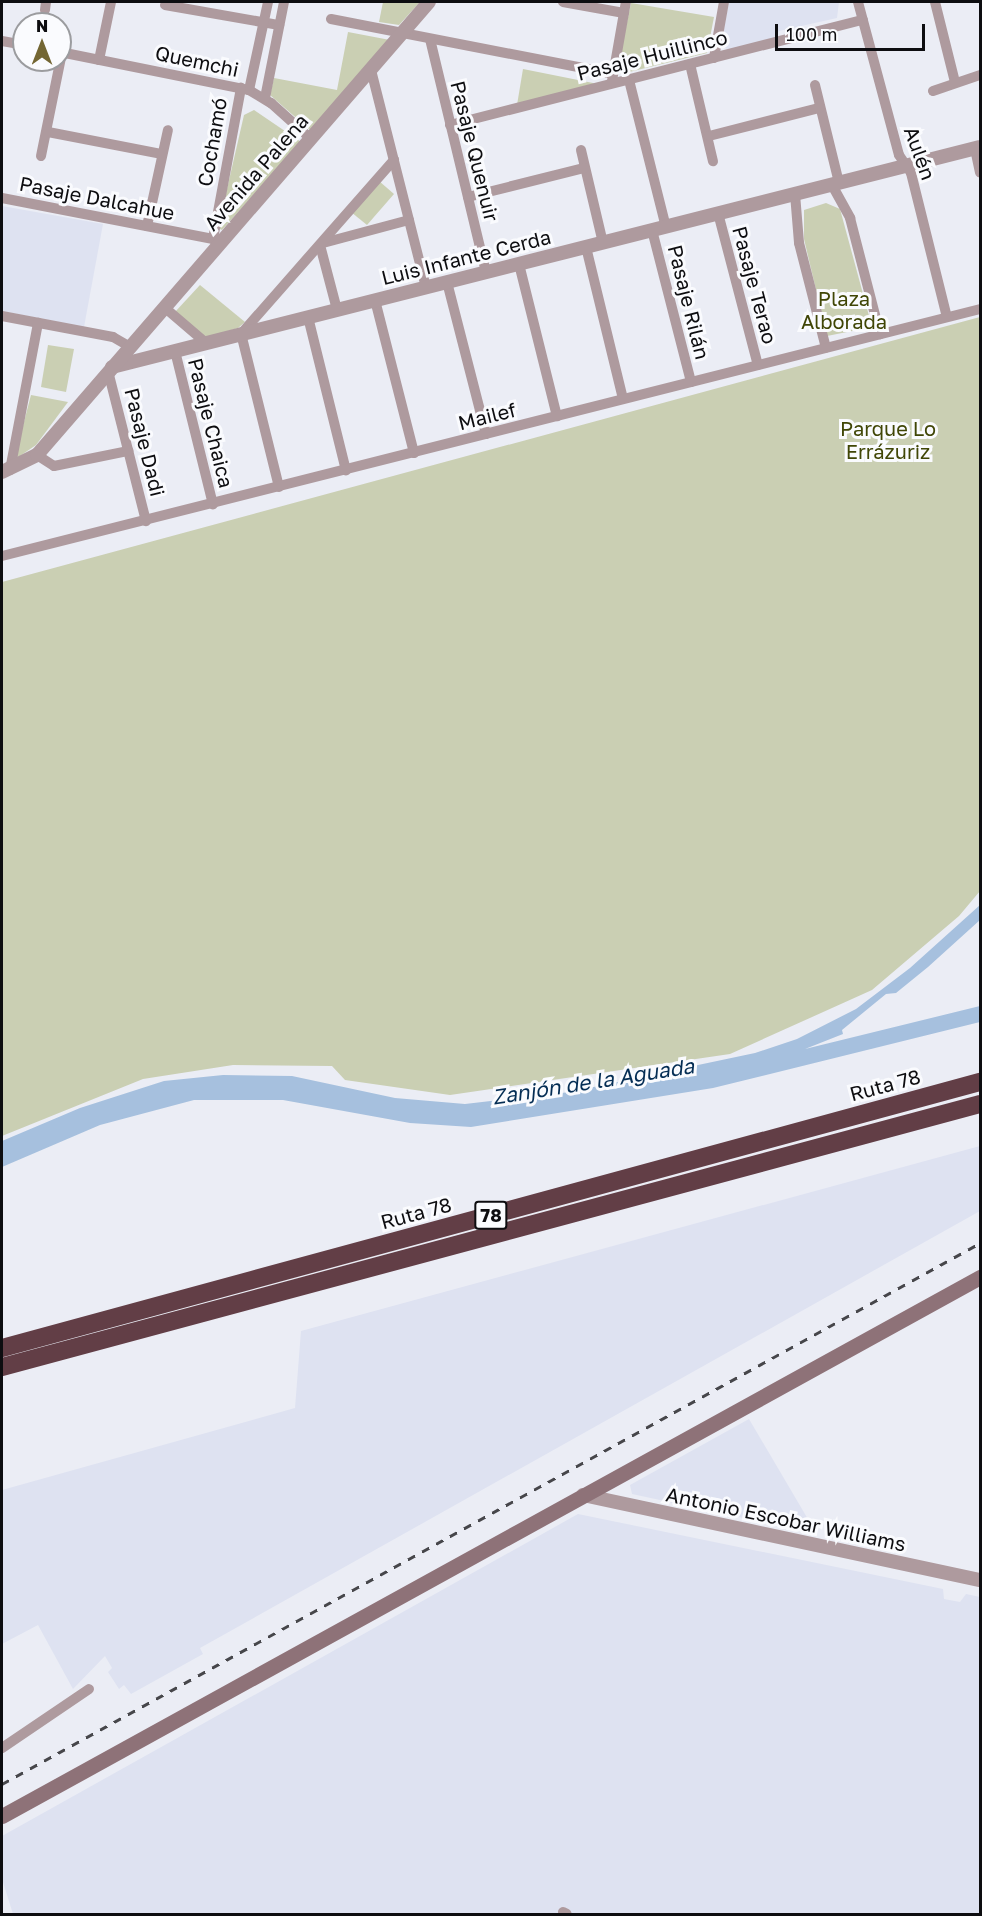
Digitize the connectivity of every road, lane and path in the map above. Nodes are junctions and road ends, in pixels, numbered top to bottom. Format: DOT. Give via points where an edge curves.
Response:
graph roads {
  1 [pos="111,2"];
  2 [pos="268,2"];
  3 [pos="284,2"];
  4 [pos="429,2"];
  5 [pos="563,2"];
  6 [pos="724,2"];
  7 [pos="858,2"];
  8 [pos="934,2"];
  9 [pos="190,4"];
  10 [pos="165,5"];
  11 [pos="625,7"];
  12 [pos="331,19"];
  13 [pos="863,20"];
  14 [pos="264,22"];
  15 [pos="279,25"];
  16 [pos="401,33"];
  17 [pos="430,39"];
  18 [pos="72,54"];
  19 [pos="714,58"];
  20 [pos="99,60"];
  21 [pos="690,64"];
  22 [pos="371,70"];
  23 [pos="58,72"];
  24 [pos="981,75"];
  25 [pos="612,79"];
  26 [pos="629,80"];
  27 [pos="955,82"];
  28 [pos="815,85"];
  29 [pos="245,89"];
  30 [pos="933,91"];
  31 [pos="265,99"];
  32 [pos="819,108"];
  33 [pos="450,125"];
  34 [pos="168,130"];
  35 [pos="48,132"];
  36 [pos="709,136"];
  37 [pos="310,138"];
  38 [pos="978,148"];
  39 [pos="581,150"];
  40 [pos="161,154"];
  41 [pos="41,156"];
  42 [pos="394,160"];
  43 [pos="713,161"];
  44 [pos="906,166"];
  45 [pos="584,168"];
  46 [pos="981,172"];
  47 [pos="835,184"];
  48 [pos="795,194"];
  49 [pos="468,197"];
  50 [pos="2,198"];
  51 [pos="718,213"];
  52 [pos="409,220"];
  53 [pos="147,226"];
  54 [pos="659,228"];
  55 [pos="216,242"];
  56 [pos="603,243"];
  57 [pos="321,244"];
  58 [pos="586,247"];
  59 [pos="519,264"];
  60 [pos="486,272"];
  61 [pos="447,282"];
  62 [pos="426,287"];
  63 [pos="375,300"];
  64 [pos="164,307"];
  65 [pos="981,309"];
  66 [pos="337,310"];
  67 [pos="2,316"];
  68 [pos="308,317"];
  69 [pos="947,317"];
  70 [pos="38,323"];
  71 [pos="241,334"];
  72 [pos="880,334"];
  73 [pos="207,343"];
  74 [pos="130,346"];
  75 [pos="826,348"];
  76 [pos="175,351"];
  77 [pos="758,365"];
  78 [pos="110,369"];
  79 [pos="691,382"];
  80 [pos="624,399"];
  81 [pos="557,416"];
  82 [pos="486,434"];
  83 [pos="128,451"];
  84 [pos="414,453"];
  85 [pos="37,455"];
  86 [pos="346,470"];
  87 [pos="6,471"];
  88 [pos="279,487"];
  89 [pos="213,504"];
  90 [pos="146,521"];
  91 [pos="2,556"];
  92 [pos="981,1082"];
  93 [pos="981,1104"];
  94 [pos="981,1277"];
  95 [pos="2,1348"];
  96 [pos="2,1367"];
  97 [pos="583,1495"];
  98 [pos="981,1580"];
  99 [pos="89,1689"];
  100 [pos="2,1748"];
  101 [pos="2,1816"];
  1 -- 20 [label="street"];
  2 -- 14 [label="street, Cochamó"];
  3 -- 15 [label="street"];
  4 -- 16 [label="street, Avenida Palena"];
  5 -- 11 [label="street"];
  6 -- 19 [label="street"];
  7 -- 13 [label="street, Aulén"];
  8 -- 27 [label="street"];
  9 -- 10 [label="street"];
  9 -- 14 [label="street"];
  11 -- 25 [label="street"];
  12 -- 16 [label="street, Pasaje Huillinco"];
  13 -- 19 [label="street, Pasaje Huillinco"];
  13 -- 44 [label="street, Aulén" via="899,155"];
  14 -- 15 [label="street"];
  14 -- 29 [label="street, Cochamó"];
  15 -- 31 [label="street"];
  16 -- 17 [label="street, Pasaje Huillinco"];
  16 -- 22 [label="street, Avenida Palena"];
  17 -- 25 [label="street, Pasaje Huillinco"];
  17 -- 33 [label="street, Pasaje Quenuir"];
  18 -- 20 [label="street, Quemchi"];
  19 -- 21 [label="street, Pasaje Huillinco"];
  20 -- 29 [label="street, Quemchi"];
  21 -- 26 [label="street, Pasaje Huillinco"];
  21 -- 36 [label="street"];
  22 -- 37 [label="street, Avenida Palena"];
  22 -- 42 [label="street"];
  23 -- 35 [label="street"];
  24 -- 27 [label="street"];
  25 -- 26 [label="street, Pasaje Huillinco"];
  25 -- 33 [label="street, Pasaje Huillinco"];
  26 -- 54 [label="street, Pasaje Rilán"];
  27 -- 30 [label="street"];
  28 -- 32 [label="street"];
  29 -- 31 [label="street, Quemchi"];
  29 -- 55 [label="street, Cochamó"];
  31 -- 37 [label="street, Quemchi"];
  32 -- 36 [label="street"];
  32 -- 47 [label="street"];
  33 -- 49 [label="street, Pasaje Quenuir"];
  34 -- 40 [label="street"];
  35 -- 40 [label="street"];
  35 -- 41 [label="street"];
  36 -- 43 [label="street"];
  37 -- 55 [label="street, Avenida Palena"];
  38 -- 44 [label="street, Luis Infante Cerda"];
  38 -- 46 [label="street"];
  39 -- 45 [label="street"];
  40 -- 53 [label="street"];
  42 -- 52 [label="street"];
  42 -- 57 [label="street"];
  44 -- 47 [label="street, Luis Infante Cerda"];
  44 -- 69 [label="street, Aulén"];
  45 -- 49 [label="street"];
  45 -- 56 [label="street"];
  47 -- 48 [label="street, Luis Infante Cerda"];
  47 -- 72 [label="street" via="850,218"];
  48 -- 51 [label="street, Luis Infante Cerda"];
  48 -- 75 [label="street" via="799,243"];
  49 -- 60 [label="street, Pasaje Quenuir"];
  50 -- 53 [label="street, Pasaje Dalcahue"];
  51 -- 54 [label="street, Luis Infante Cerda"];
  51 -- 77 [label="street, Pasaje Terao"];
  52 -- 57 [label="street"];
  52 -- 62 [label="street"];
  53 -- 55 [label="street, Pasaje Dalcahue"];
  54 -- 56 [label="street, Luis Infante Cerda"];
  54 -- 79 [label="street, Pasaje Rilán"];
  55 -- 64 [label="street, Avenida Palena"];
  56 -- 58 [label="street, Luis Infante Cerda"];
  57 -- 66 [label="street"];
  57 -- 71 [label="street"];
  58 -- 59 [label="street, Luis Infante Cerda"];
  58 -- 80 [label="street"];
  59 -- 60 [label="street, Luis Infante Cerda"];
  59 -- 81 [label="street"];
  60 -- 61 [label="street, Luis Infante Cerda"];
  61 -- 62 [label="street, Luis Infante Cerda"];
  61 -- 82 [label="street"];
  62 -- 63 [label="street, Luis Infante Cerda"];
  63 -- 66 [label="street, Luis Infante Cerda"];
  63 -- 84 [label="street"];
  64 -- 73 [label="street"];
  64 -- 74 [label="street, Avenida Palena"];
  65 -- 69 [label="street, Mailef"];
  66 -- 68 [label="street, Luis Infante Cerda"];
  67 -- 70 [label="street"];
  68 -- 71 [label="street, Luis Infante Cerda"];
  68 -- 86 [label="street"];
  69 -- 72 [label="street, Mailef"];
  70 -- 74 [label="street" via="113,337"];
  70 -- 87 [label="street"];
  71 -- 73 [label="street, Luis Infante Cerda"];
  71 -- 88 [label="street"];
  72 -- 75 [label="street, Mailef"];
  73 -- 76 [label="street, Luis Infante Cerda"];
  74 -- 78 [label="street, Avenida Palena"];
  75 -- 77 [label="street, Mailef"];
  76 -- 78 [label="street, Luis Infante Cerda"];
  76 -- 89 [label="street, Pasaje Chaica"];
  77 -- 79 [label="street, Mailef"];
  78 -- 83 [label="street, Pasaje Dadi"];
  78 -- 85 [label="street"];
  79 -- 80 [label="street, Mailef"];
  80 -- 81 [label="street, Mailef"];
  81 -- 82 [label="street, Mailef"];
  82 -- 84 [label="street, Mailef"];
  83 -- 85 [label="street" via="57,466 47,465"];
  83 -- 90 [label="street, Pasaje Dadi"];
  84 -- 86 [label="street, Mailef"];
  85 -- 87 [label="street"];
  86 -- 88 [label="street, Mailef"];
  88 -- 89 [label="street, Mailef"];
  89 -- 90 [label="street, Mailef"];
  90 -- 91 [label="street, Mailef"];
  92 -- 95 [label="highway, Ruta 78 / 78"];
  93 -- 96 [label="highway, Ruta 78 / 78"];
  94 -- 97 [label="main road"];
  97 -- 98 [label="street, Antonio Escobar Williams"];
  97 -- 101 [label="main road"];
  99 -- 100 [label="street"];
}
